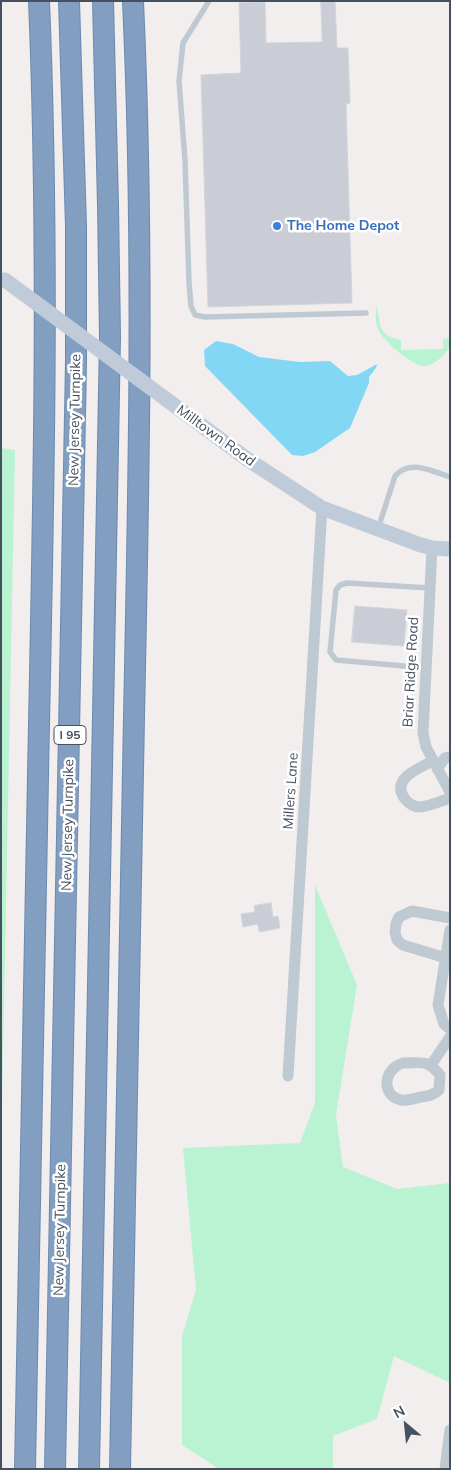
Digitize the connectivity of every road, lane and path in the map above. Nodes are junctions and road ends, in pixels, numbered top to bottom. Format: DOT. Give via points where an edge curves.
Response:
graph roads {
  1 [pos="39,1"];
  2 [pos="70,1"];
  3 [pos="103,1"];
  4 [pos="133,1"];
  5 [pos="209,1"];
  6 [pos="3,278"];
  7 [pos="366,313"];
  8 [pos="450,477"];
  9 [pos="322,508"];
  10 [pos="378,529"];
  11 [pos="432,548"];
  12 [pos="450,549"];
  13 [pos="430,588"];
  14 [pos="426,668"];
  15 [pos="450,757"];
  16 [pos="435,765"];
  17 [pos="450,792"];
  18 [pos="450,798"];
  19 [pos="450,918"];
  20 [pos="450,930"];
  21 [pos="446,958"];
  22 [pos="450,1029"];
  23 [pos="450,1037"];
  24 [pos="431,1065"];
  25 [pos="288,1076"];
  26 [pos="450,1430"];
  27 [pos="25,1469"];
  28 [pos="55,1469"];
  29 [pos="89,1469"];
  30 [pos="120,1469"];
  31 [pos="446,1469"];
  1 -- 27 [label="highway, I 95" via="44,218 44,499"];
  2 -- 28 [label="highway, New Jersey Turnpike / I 95" via="76,382"];
  3 -- 29 [label="highway, I 95" via="110,337"];
  4 -- 30 [label="highway" via="140,217 139,452"];
  5 -- 7 [label="lane" via="183,43 179,81 189,282 195,314 205,317"];
  6 -- 9 [label="street, Milltown Road, bridge" via="247,459"];
  8 -- 10 [label="lane" via="417,466 400,471 395,476"];
  9 -- 10 [label="street, Milltown Road"];
  9 -- 25 [label="street, Millers Lane"];
  10 -- 11 [label="street, Milltown Road"];
  11 -- 12 [label="street, Milltown Road"];
  11 -- 13 [label="street, Briar Ridge Road"];
  13 -- 14 [label="street, Briar Ridge Road"];
  13 -- 14 [label="lane" via="340,585 336,590 330,652 336,660"];
  14 -- 16 [label="street, Briar Ridge Road" via="423,734"];
  15 -- 16 [label="street"];
  16 -- 17 [label="street, Briar Ridge Road"];
  16 -- 18 [label="street" via="408,774 403,780 405,800 419,807"];
  19 -- 21 [label="street" via="412,911 399,917 395,932 397,940 408,948"];
  20 -- 21 [label="street"];
  21 -- 22 [label="street" via="438,1005 444,1024"];
  23 -- 24 [label="street"];
  24 -- 24 [label="street" via="397,1064 387,1077 390,1092 403,1100 434,1095 441,1082 440,1075"];
  26 -- 31 [label="street"];
}
